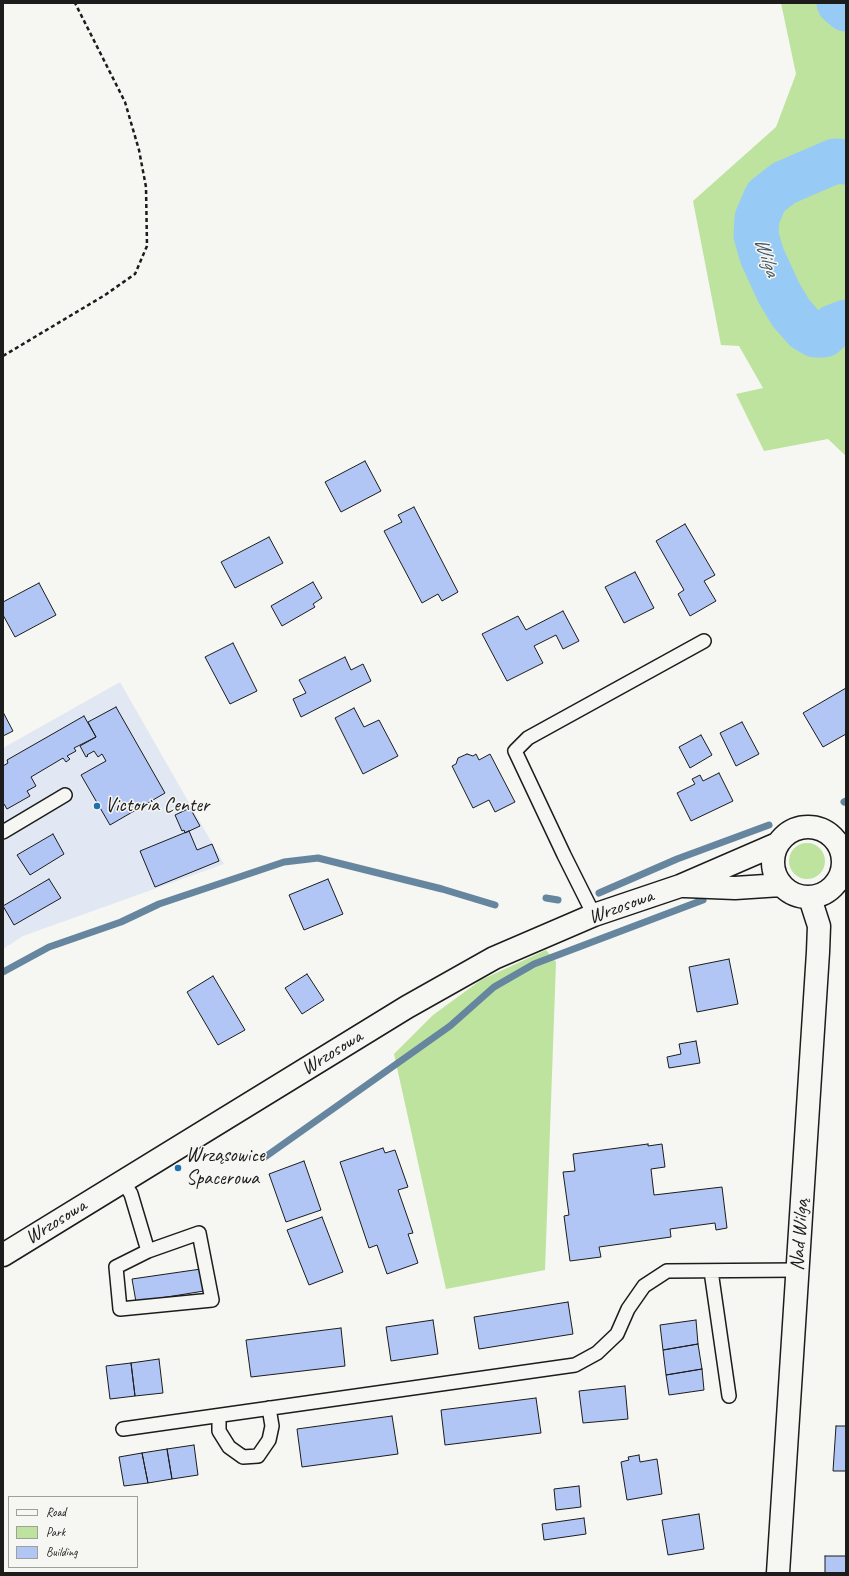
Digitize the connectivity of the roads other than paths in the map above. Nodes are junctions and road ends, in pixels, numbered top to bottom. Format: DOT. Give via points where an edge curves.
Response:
graph roads {
  1 [pos="704,641"];
  2 [pos="65,795"];
  3 [pos="3,832"];
  4 [pos="842,842"];
  5 [pos="777,844"];
  6 [pos="780,885"];
  7 [pos="680,886"];
  8 [pos="810,898"];
  9 [pos="594,915"];
  10 [pos="123,1181"];
  11 [pos="148,1251"];
  12 [pos="3,1255"];
  13 [pos="797,1270"];
  14 [pos="711,1271"];
  15 [pos="729,1396"];
  16 [pos="269,1408"];
  17 [pos="218,1416"];
  18 [pos="123,1429"];
  19 [pos="778,1573"];
  1 -- 9 [label="lane" via="528,738 515,751"];
  2 -- 3 [label="lane"];
  4 -- 5 [label="street" via="820,828 808,826 796,828"];
  4 -- 8 [label="street" via="843,864 836,883 829,891"];
  5 -- 6 [label="street" via="772,865"];
  5 -- 7 [label="street, Wrzosowa"];
  6 -- 7 [label="street, Wrzosowa" via="735,888"];
  6 -- 8 [label="street" via="789,892"];
  7 -- 9 [label="street, Wrzosowa"];
  8 -- 13 [label="street, Nad Wilgą" via="819,933"];
  9 -- 10 [label="street, Wrzosowa" via="494,958 407,1006"];
  10 -- 11 [label="lane" via="131,1194"];
  10 -- 12 [label="street, Wrzosowa"];
  11 -- 11 [label="lane" via="199,1233 212,1300 120,1309 116,1267"];
  13 -- 14 [label="lane"];
  13 -- 19 [label="street, Nad Wilgą"];
  14 -- 15 [label="lane"];
  14 -- 16 [label="lane" via="667,1271 644,1286 628,1309 617,1334 597,1353 575,1365"];
  16 -- 17 [label="lane"];
  16 -- 17 [label="lane" via="272,1426 269,1440 258,1456 243,1457 229,1447 219,1431"];
  17 -- 18 [label="lane"];
}
